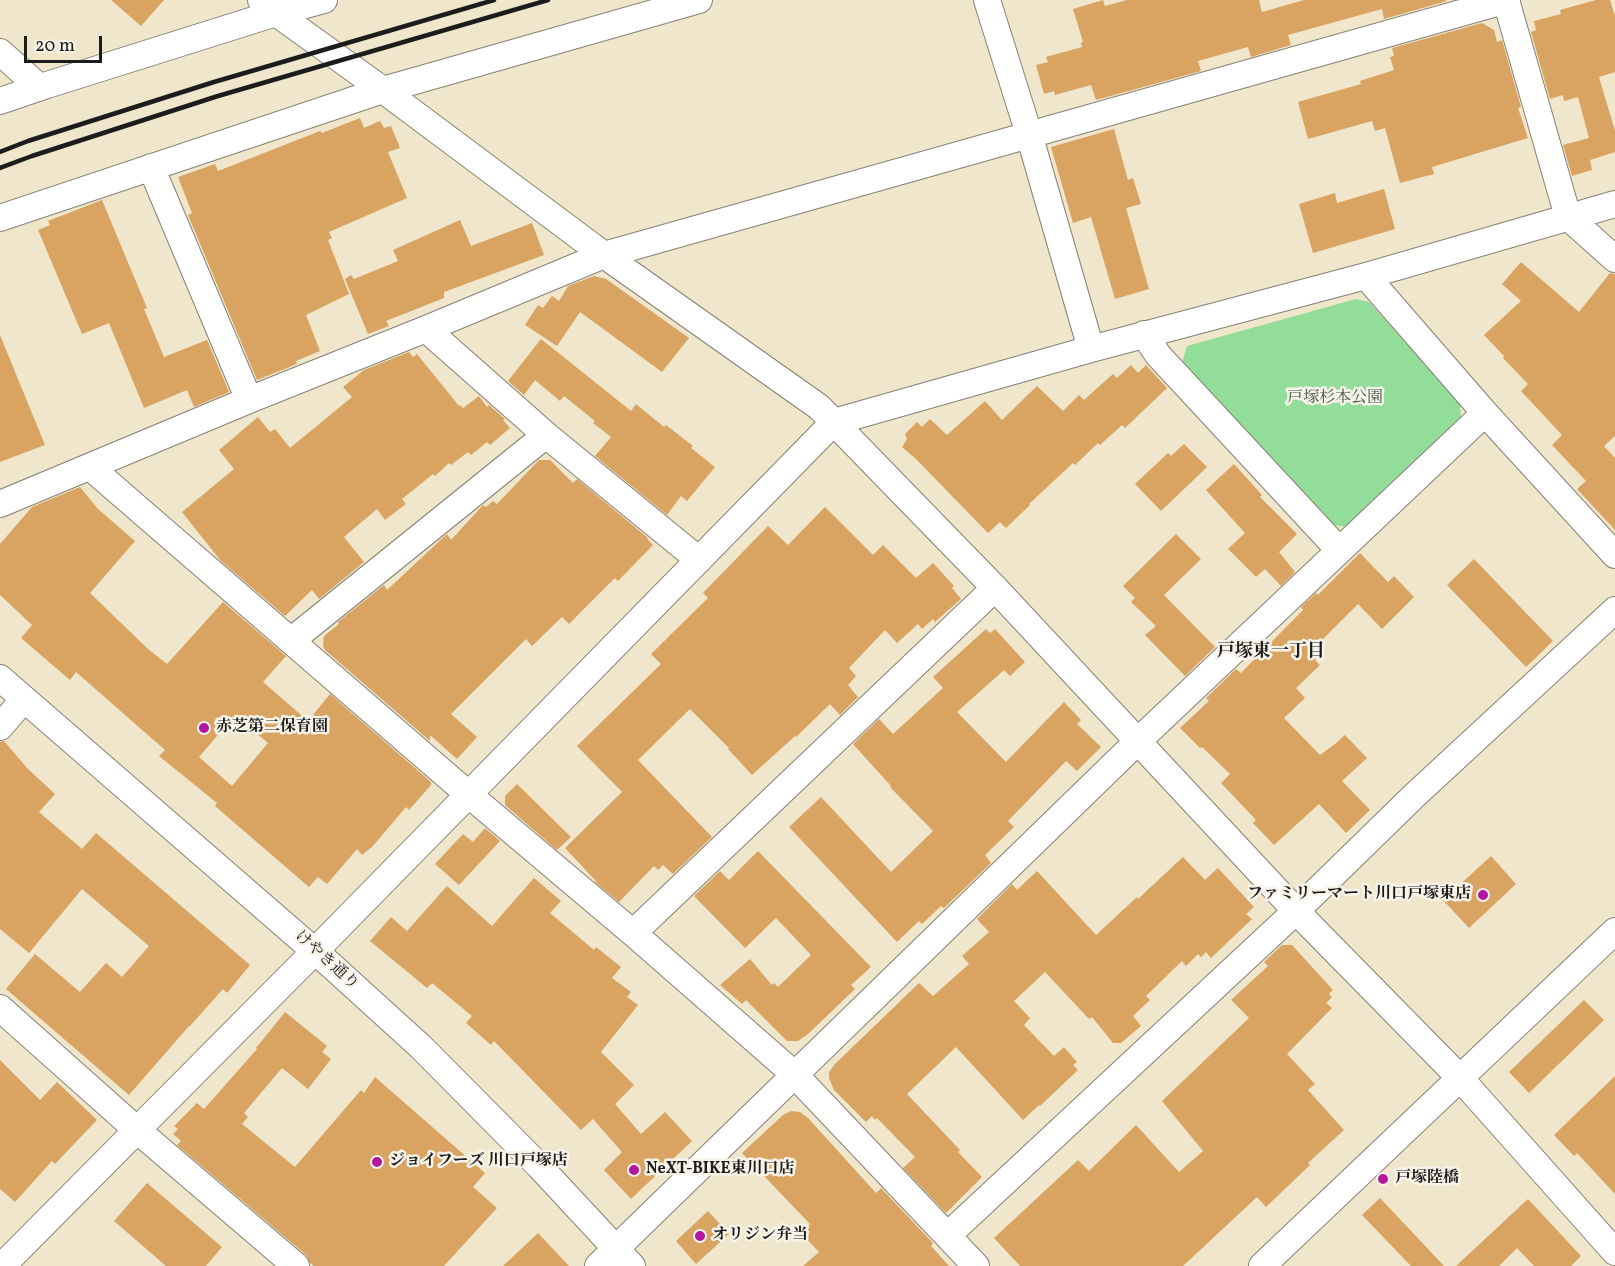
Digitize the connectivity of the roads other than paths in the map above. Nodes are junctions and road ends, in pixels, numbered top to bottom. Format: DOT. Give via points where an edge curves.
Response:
graph roads {
  1 [pos="324,0"];
  2 [pos="699,0"];
  3 [pos="987,0"];
  4 [pos="1506,0"];
  5 [pos="268,6"];
  6 [pos="0,52"];
  7 [pos="39,87"];
  8 [pos="383,90"];
  9 [pos="0,101"];
  10 [pos="1029,134"];
  11 [pos="151,167"];
  12 [pos="1615,204"];
  13 [pos="1568,217"];
  14 [pos="0,218"];
  15 [pos="603,255"];
  16 [pos="1615,259"];
  17 [pos="1366,276"];
  18 [pos="426,329"];
  19 [pos="1144,334"];
  20 [pos="1091,349"];
  21 [pos="249,400"];
  22 [pos="1485,413"];
  23 [pos="834,422"];
  24 [pos="546,435"];
  25 [pos="90,467"];
  26 [pos="0,504"];
  27 [pos="1339,550"];
  28 [pos="1615,555"];
  29 [pos="699,560"];
  30 [pos="995,588"];
  31 [pos="1615,610"];
  32 [pos="292,640"];
  33 [pos="0,678"];
  34 [pos="24,699"];
  35 [pos="0,727"];
  36 [pos="1138,741"];
  37 [pos="468,794"];
  38 [pos="1296,911"];
  39 [pos="1615,931"];
  40 [pos="633,933"];
  41 [pos="315,951"];
  42 [pos="0,1008"];
  43 [pos="794,1074"];
  44 [pos="1460,1078"];
  45 [pos="136,1130"];
  46 [pos="948,1236"];
  47 [pos="1615,1252"];
  48 [pos="615,1260"];
  49 [pos="2,1266"];
  50 [pos="296,1266"];
  51 [pos="976,1266"];
  52 [pos="1262,1266"];
  1 -- 5 [label="street"];
  2 -- 8 [label="street"];
  3 -- 10 [label="street"];
  4 -- 10 [label="street"];
  4 -- 13 [label="street"];
  5 -- 7 [label="street"];
  5 -- 8 [label="street"];
  6 -- 7 [label="street"];
  7 -- 9 [label="street"];
  8 -- 11 [label="street"];
  8 -- 15 [label="street"];
  10 -- 15 [label="street"];
  10 -- 20 [label="street"];
  11 -- 14 [label="street"];
  11 -- 21 [label="street"];
  12 -- 13 [label="street"];
  13 -- 16 [label="street"];
  13 -- 17 [label="street"];
  15 -- 18 [label="street"];
  15 -- 23 [label="street" via="819,407"];
  17 -- 19 [label="street"];
  17 -- 22 [label="street"];
  18 -- 21 [label="street"];
  18 -- 24 [label="street"];
  19 -- 20 [label="street"];
  19 -- 27 [label="street" via="1158,355"];
  20 -- 23 [label="street"];
  21 -- 25 [label="street"];
  22 -- 27 [label="street"];
  22 -- 28 [label="street"];
  23 -- 29 [label="street"];
  23 -- 30 [label="street"];
  24 -- 29 [label="street"];
  24 -- 32 [label="street"];
  25 -- 26 [label="street"];
  25 -- 32 [label="street"];
  27 -- 36 [label="street"];
  29 -- 37 [label="street"];
  30 -- 36 [label="street"];
  30 -- 40 [label="street"];
  31 -- 38 [label="street"];
  32 -- 37 [label="street"];
  33 -- 34 [label="street, けやき通り"];
  34 -- 35 [label="street"];
  34 -- 41 [label="street, けやき通り"];
  36 -- 38 [label="street"];
  36 -- 43 [label="street"];
  37 -- 40 [label="street"];
  37 -- 41 [label="street"];
  38 -- 44 [label="street"];
  38 -- 46 [label="street"];
  39 -- 44 [label="street"];
  40 -- 43 [label="street"];
  41 -- 45 [label="street"];
  41 -- 48 [label="street, けやき通り" via="445,1070 532,1159"];
  42 -- 45 [label="street"];
  43 -- 46 [label="street"];
  43 -- 48 [label="street"];
  44 -- 47 [label="street"];
  44 -- 52 [label="street"];
  45 -- 49 [label="street"];
  45 -- 50 [label="street"];
  46 -- 51 [label="street"];
}
